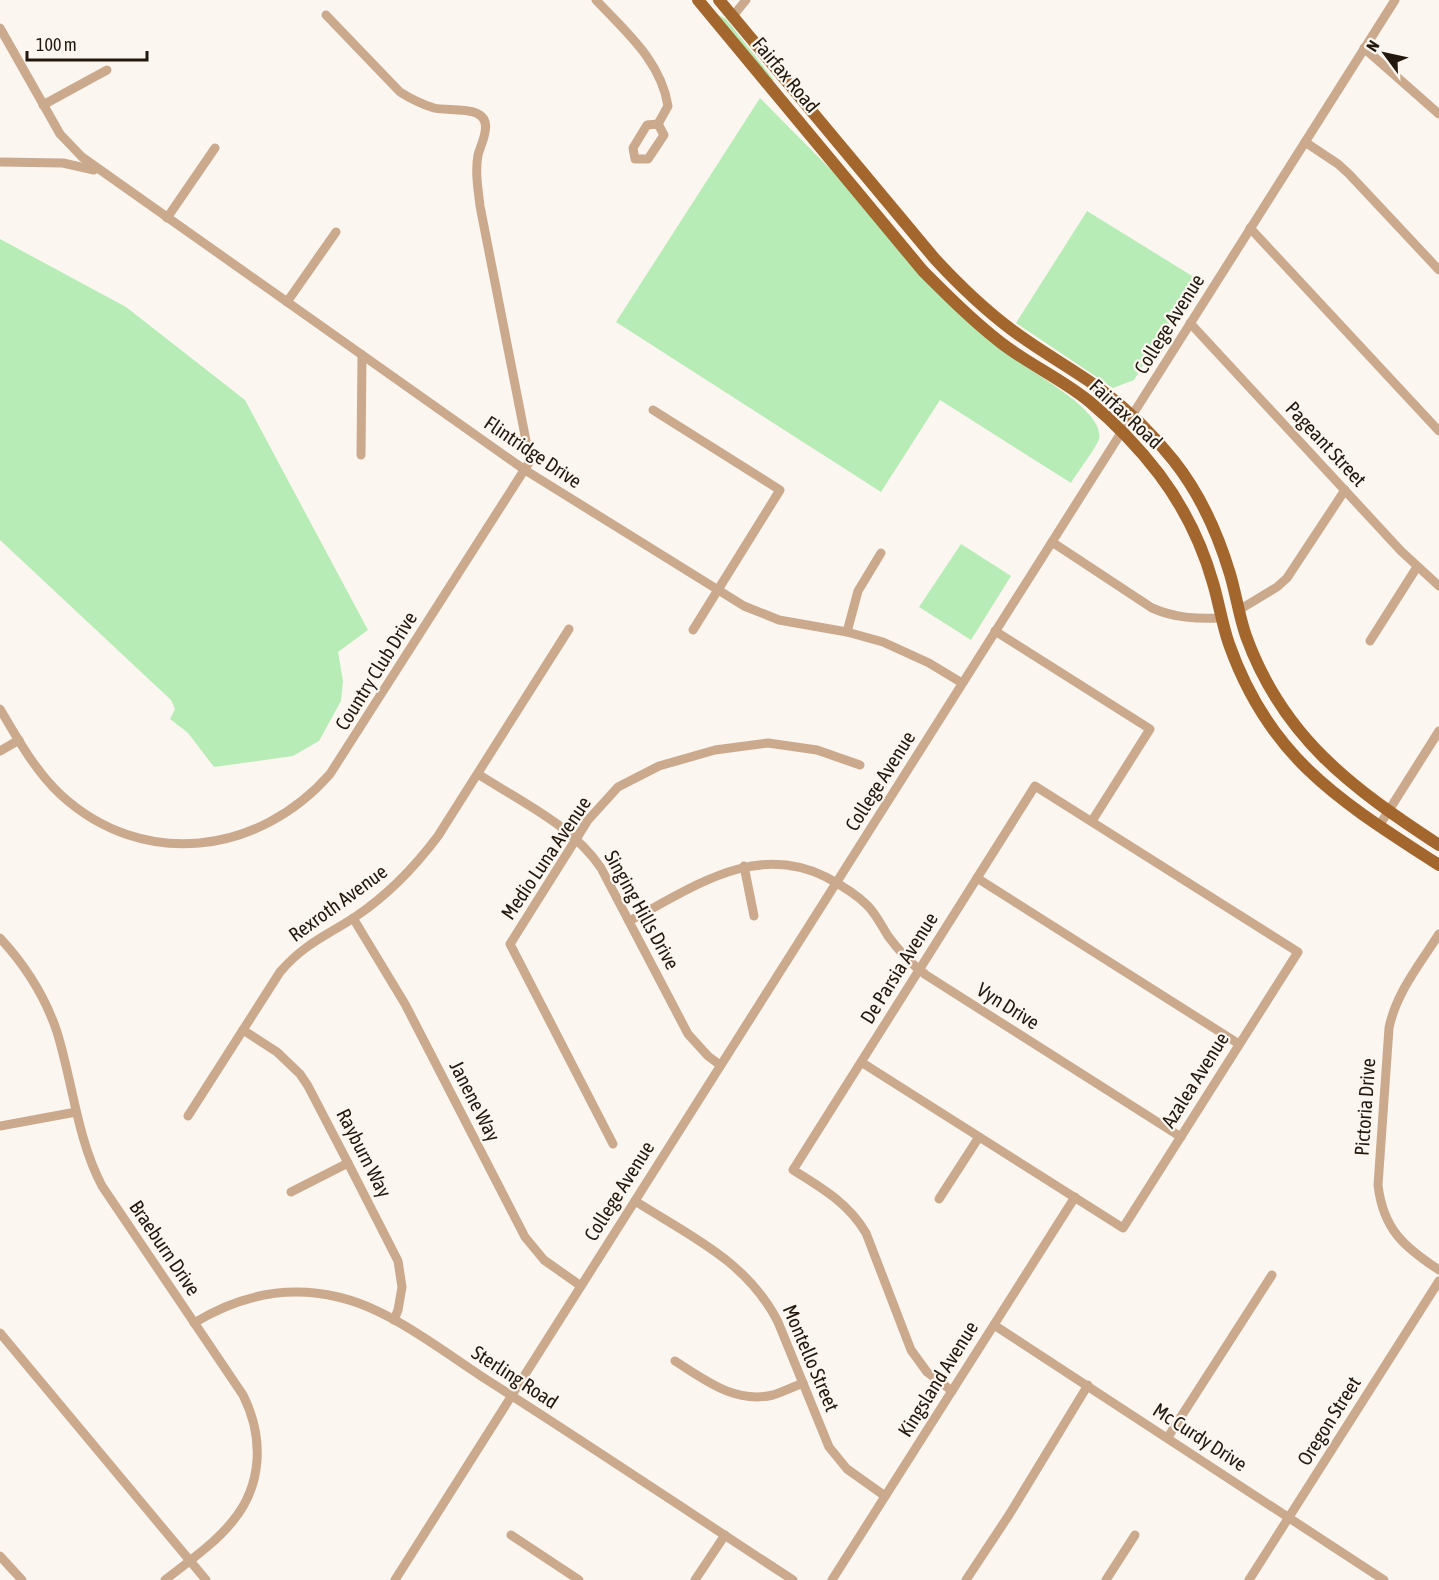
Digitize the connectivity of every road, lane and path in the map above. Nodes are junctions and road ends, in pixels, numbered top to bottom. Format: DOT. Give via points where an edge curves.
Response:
graph roads {
  1 [pos="596,0"];
  2 [pos="698,0"];
  3 [pos="704,0"];
  4 [pos="719,0"];
  5 [pos="746,0"];
  6 [pos="1395,0"];
  7 [pos="326,15"];
  8 [pos="733,16"];
  9 [pos="0,28"];
  10 [pos="1364,48"];
  11 [pos="740,49"];
  12 [pos="107,70"];
  13 [pos="784,78"];
  14 [pos="43,105"];
  15 [pos="1439,114"];
  16 [pos="658,124"];
  17 [pos="1305,142"];
  18 [pos="215,148"];
  19 [pos="0,162"];
  20 [pos="117,183"];
  21 [pos="167,218"];
  22 [pos="1250,228"];
  23 [pos="336,232"];
  24 [pos="1439,270"];
  25 [pos="287,302"];
  26 [pos="1190,323"];
  27 [pos="362,355"];
  28 [pos="653,410"];
  29 [pos="1133,416"];
  30 [pos="1439,431"];
  31 [pos="1122,433"];
  32 [pos="361,455"];
  33 [pos="525,470"];
  34 [pos="1345,490"];
  35 [pos="1052,542"];
  36 [pos="881,553"];
  37 [pos="1417,567"];
  38 [pos="1439,586"];
  39 [pos="718,590"];
  40 [pos="1239,610"];
  41 [pos="1221,618"];
  42 [pos="569,629"];
  43 [pos="693,630"];
  44 [pos="995,631"];
  45 [pos="847,632"];
  46 [pos="1370,641"];
  47 [pos="962,683"];
  48 [pos="0,709"];
  49 [pos="1439,731"];
  50 [pos="19,740"];
  51 [pos="0,752"];
  52 [pos="860,765"];
  53 [pos="478,774"];
  54 [pos="1388,812"];
  55 [pos="1092,821"];
  56 [pos="1379,826"];
  57 [pos="576,838"];
  58 [pos="1439,845"];
  59 [pos="1439,865"];
  60 [pos="744,866"];
  61 [pos="977,878"];
  62 [pos="836,882"];
  63 [pos="754,916"];
  64 [pos="353,918"];
  65 [pos="629,921"];
  66 [pos="1439,934"];
  67 [pos="0,938"];
  68 [pos="919,970"];
  69 [pos="243,1030"];
  70 [pos="1239,1044"];
  71 [pos="861,1062"];
  72 [pos="720,1065"];
  73 [pos="76,1112"];
  74 [pos="188,1116"];
  75 [pos="0,1126"];
  76 [pos="979,1137"];
  77 [pos="1181,1137"];
  78 [pos="613,1143"];
  79 [pos="348,1162"];
  80 [pos="291,1192"];
  81 [pos="1075,1197"];
  82 [pos="939,1199"];
  83 [pos="635,1201"];
  84 [pos="1439,1270"];
  85 [pos="1272,1275"];
  86 [pos="1439,1281"];
  87 [pos="581,1286"];
  88 [pos="394,1320"];
  89 [pos="194,1323"];
  90 [pos="994,1324"];
  91 [pos="0,1334"];
  92 [pos="675,1361"];
  93 [pos="803,1383"];
  94 [pos="1088,1385"];
  95 [pos="952,1391"];
  96 [pos="512,1395"];
  97 [pos="1168,1437"];
  98 [pos="885,1496"];
  99 [pos="1289,1517"];
  100 [pos="511,1535"];
  101 [pos="725,1535"];
  102 [pos="1135,1535"];
  103 [pos="0,1556"];
  104 [pos="190,1560"];
  105 [pos="22,1580"];
  106 [pos="165,1580"];
  107 [pos="206,1580"];
  108 [pos="394,1580"];
  109 [pos="579,1580"];
  110 [pos="695,1580"];
  111 [pos="793,1580"];
  112 [pos="832,1580"];
  113 [pos="966,1580"];
  114 [pos="1106,1580"];
  115 [pos="1249,1580"];
  116 [pos="1384,1580"];
  1 -- 16 [label="street" via="646,54 662,80 668,106"];
  2 -- 11 [label="main road, Fairfax Road"];
  3 -- 8 [label="main road" via="720,13"];
  4 -- 8 [label="main road, Fairfax Road"];
  5 -- 8 [label="street"];
  6 -- 10 [label="street, College Avenue"];
  7 -- 33 [label="street" via="400,92 426,105 470,110 484,120 476,172 530,461"];
  8 -- 13 [label="main road, Fairfax Road"];
  9 -- 14 [label="street, Flintridge Drive"];
  10 -- 15 [label="street"];
  10 -- 17 [label="street, College Avenue"];
  11 -- 13 [label="main road" via="766,76"];
  11 -- 31 [label="main road, Fairfax Road" via="923,271 1000,342 1089,401"];
  12 -- 14 [label="street"];
  13 -- 29 [label="main road, Fairfax Road" via="961,286 1010,329 1098,387"];
  14 -- 20 [label="street, Flintridge Drive" via="69,146"];
  17 -- 22 [label="street, College Avenue"];
  17 -- 24 [label="street" via="1349,174"];
  18 -- 21 [label="street"];
  19 -- 20 [label="street, Flintridge Drive" via="78,165"];
  20 -- 21 [label="street, Flintridge Drive"];
  21 -- 25 [label="street, Flintridge Drive"];
  22 -- 26 [label="street, College Avenue"];
  22 -- 30 [label="street"];
  23 -- 25 [label="street"];
  25 -- 27 [label="street, Flintridge Drive"];
  26 -- 29 [label="street, College Avenue"];
  26 -- 34 [label="street, Pageant Street"];
  27 -- 32 [label="street"];
  27 -- 33 [label="street, Flintridge Drive"];
  28 -- 39 [label="street" via="780,490"];
  29 -- 31 [label="street, College Avenue"];
  29 -- 40 [label="main road, Fairfax Road" via="1175,463 1201,503 1223,552"];
  31 -- 35 [label="street, College Avenue"];
  31 -- 41 [label="main road, Fairfax Road" via="1160,476 1185,514 1206,561"];
  33 -- 39 [label="street, Flintridge Drive"];
  33 -- 50 [label="street, Country Club Drive" via="330,774 303,802 274,821 241,835 207,843 168,843 127,834 92,818 61,795"];
  34 -- 37 [label="street, Pageant Street"];
  34 -- 40 [label="street" via="1287,578"];
  35 -- 41 [label="street" via="1152,608 1190,618"];
  35 -- 44 [label="street, College Avenue"];
  36 -- 45 [label="street" via="858,591"];
  37 -- 38 [label="street, Pageant Street"];
  37 -- 46 [label="street"];
  39 -- 43 [label="street"];
  39 -- 45 [label="street, Flintridge Drive" via="779,621"];
  40 -- 54 [label="main road, Fairfax Road" via="1262,674 1294,725 1334,769"];
  41 -- 56 [label="main road, Fairfax Road" via="1246,684 1284,745 1324,786"];
  42 -- 53 [label="street, Rexroth Avenue"];
  44 -- 47 [label="street, College Avenue"];
  44 -- 55 [label="street" via="1150,729"];
  45 -- 47 [label="street, Flintridge Drive" via="906,651"];
  47 -- 62 [label="street, College Avenue"];
  48 -- 50 [label="street, Country Club Drive"];
  49 -- 54 [label="street"];
  50 -- 51 [label="street"];
  52 -- 57 [label="street, Medio Luna Avenue" via="817,750 768,743 715,750 659,766 618,787"];
  53 -- 57 [label="street, Singing Hills Drive"];
  53 -- 64 [label="street, Rexroth Avenue" via="422,858 396,885"];
  54 -- 56 [label="street"];
  54 -- 58 [label="main road, Fairfax Road"];
  55 -- 61 [label="street, De Parsia Avenue" via="1035,786"];
  55 -- 70 [label="street, Azalea Avenue" via="1298,952"];
  56 -- 59 [label="main road, Fairfax Road"];
  57 -- 65 [label="street, Singing Hills Drive" via="601,868"];
  57 -- 78 [label="street, Medio Luna Avenue" via="510,944"];
  60 -- 62 [label="street, Vyn Drive" via="790,865"];
  60 -- 63 [label="street"];
  60 -- 65 [label="street, Vyn Drive" via="719,874"];
  61 -- 68 [label="street, De Parsia Avenue"];
  61 -- 70 [label="street"];
  62 -- 68 [label="street, Vyn Drive" via="869,907 896,946"];
  62 -- 72 [label="street, College Avenue"];
  64 -- 69 [label="street, Rexroth Avenue" via="290,960"];
  64 -- 87 [label="street, Janene Way" via="405,1004 525,1237 544,1260"];
  65 -- 72 [label="street, Singing Hills Drive" via="688,1034"];
  66 -- 84 [label="street, Pictoria Drive" via="1391,1016 1378,1185 1383,1210 1394,1233"];
  67 -- 73 [label="street, Braeburn Drive" via="32,978 50,1012"];
  68 -- 71 [label="street, De Parsia Avenue"];
  68 -- 77 [label="street, Vyn Drive"];
  69 -- 74 [label="street, Rexroth Avenue"];
  69 -- 79 [label="street, Rayburn Way" via="277,1052 300,1074"];
  70 -- 77 [label="street, Azalea Avenue"];
  71 -- 76 [label="street"];
  71 -- 95 [label="street, De Parsia Avenue" via="793,1170 842,1202 859,1221 911,1350 927,1372"];
  72 -- 83 [label="street, College Avenue"];
  73 -- 75 [label="street"];
  73 -- 89 [label="street, Braeburn Drive" via="86,1152 102,1186"];
  76 -- 81 [label="street"];
  76 -- 82 [label="street"];
  77 -- 81 [label="street, Azalea Avenue" via="1123,1228"];
  79 -- 80 [label="street"];
  79 -- 88 [label="street, Rayburn Way" via="398,1261 402,1287"];
  81 -- 90 [label="street, Kingsland Avenue"];
  83 -- 87 [label="street, College Avenue"];
  83 -- 93 [label="street, Montello Street" via="723,1257 751,1280 771,1307"];
  85 -- 97 [label="street"];
  86 -- 99 [label="street, Oregon Street"];
  87 -- 96 [label="street, College Avenue"];
  88 -- 89 [label="street, Sterling Road" via="357,1302 300,1292 244,1299"];
  88 -- 96 [label="street, Sterling Road"];
  89 -- 104 [label="street, Braeburn Drive" via="243,1395 256,1431 258,1454 253,1484 241,1510 223,1532"];
  90 -- 94 [label="street, Mc Curdy Drive"];
  90 -- 95 [label="street, Kingsland Avenue"];
  91 -- 104 [label="street"];
  92 -- 93 [label="street" via="737,1395 767,1396"];
  93 -- 98 [label="street, Montello Street" via="837,1459 858,1479"];
  94 -- 97 [label="street, Mc Curdy Drive"];
  94 -- 113 [label="street"];
  95 -- 98 [label="street, Kingsland Avenue"];
  96 -- 101 [label="street, Sterling Road"];
  96 -- 108 [label="street, College Avenue"];
  97 -- 99 [label="street, Mc Curdy Drive"];
  98 -- 112 [label="street, Kingsland Avenue"];
  99 -- 115 [label="street, Oregon Street"];
  99 -- 116 [label="street, Mc Curdy Drive"];
  100 -- 109 [label="street"];
  101 -- 110 [label="street"];
  101 -- 111 [label="street, Sterling Road"];
  102 -- 114 [label="street"];
  103 -- 105 [label="street"];
  104 -- 106 [label="street, Braeburn Drive"];
  104 -- 107 [label="street"];
}
